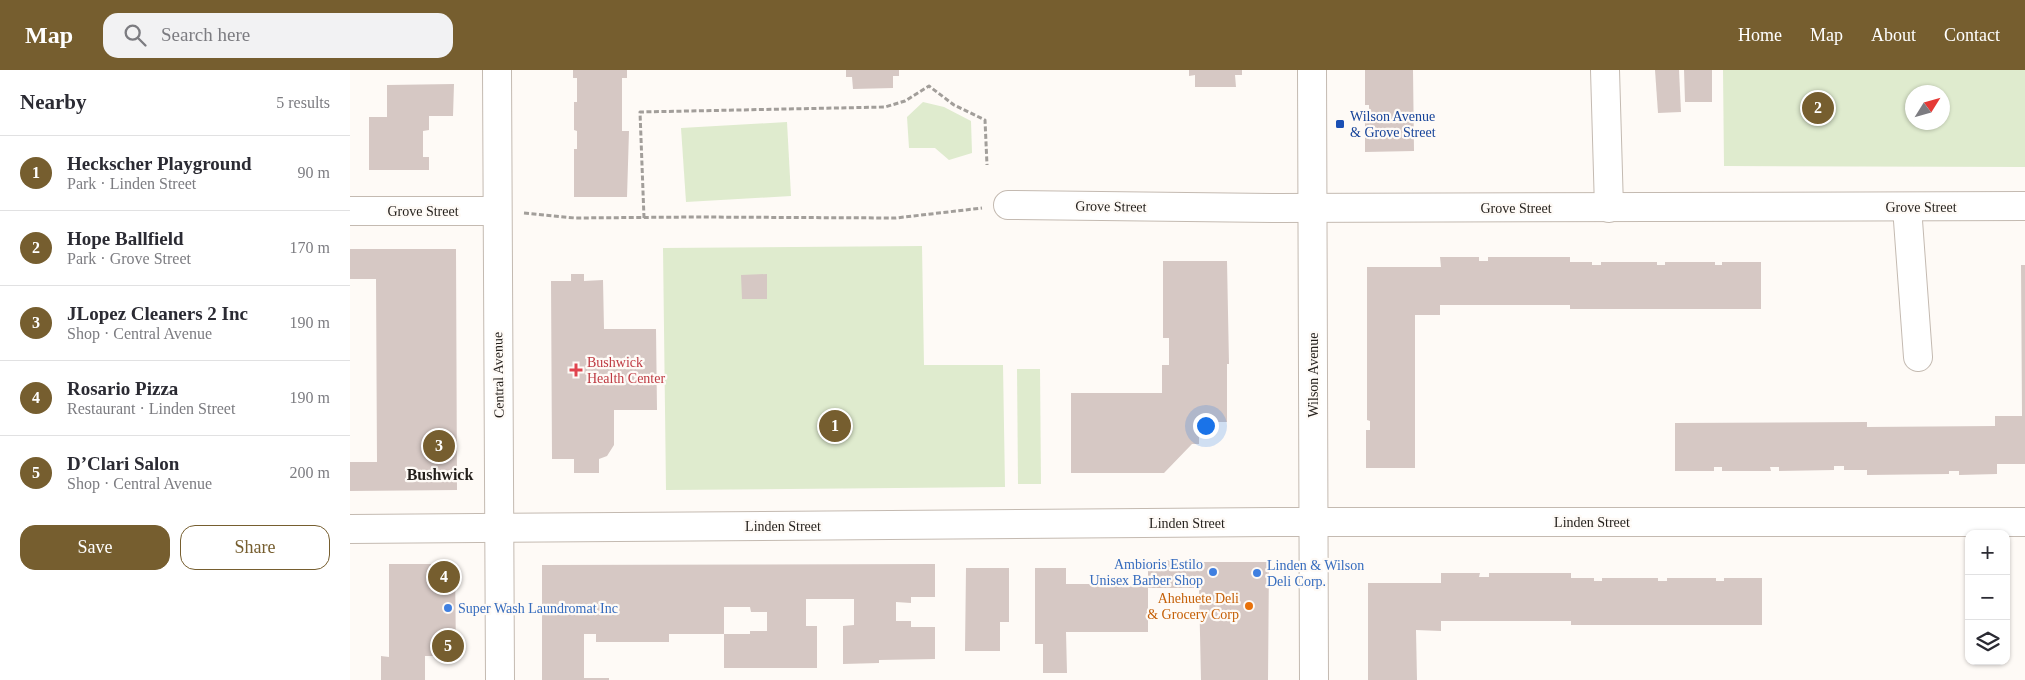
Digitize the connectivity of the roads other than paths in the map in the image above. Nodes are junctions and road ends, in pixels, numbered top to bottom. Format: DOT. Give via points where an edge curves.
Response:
graph roads {
  1 [pos="497,70"];
  2 [pos="1312,70"];
  3 [pos="1605,70"];
  4 [pos="1008,205"];
  5 [pos="2025,206"];
  6 [pos="1907,207"];
  7 [pos="1312,208"];
  8 [pos="1609,208"];
  9 [pos="496,210"];
  10 [pos="350,211"];
  11 [pos="1918,357"];
  12 [pos="1313,522"];
  13 [pos="2025,522"];
  14 [pos="499,528"];
  15 [pos="350,529"];
  16 [pos="500,680"];
  17 [pos="1314,680"];
  1 -- 9 [label="street, Central Avenue"];
  2 -- 7 [label="street, Wilson Avenue"];
  3 -- 8 [label="street"];
  4 -- 7 [label="street, Grove Street"];
  5 -- 6 [label="street, Grove Street"];
  6 -- 8 [label="street, Grove Street"];
  6 -- 11 [label="street"];
  7 -- 8 [label="street, Grove Street"];
  7 -- 12 [label="street, Wilson Avenue"];
  9 -- 10 [label="street, Grove Street"];
  9 -- 14 [label="street, Central Avenue"];
  12 -- 13 [label="street, Linden Street"];
  12 -- 14 [label="street, Linden Street"];
  12 -- 17 [label="street, Wilson Avenue"];
  14 -- 15 [label="street, Linden Street"];
  14 -- 16 [label="street, Central Avenue"];
}
